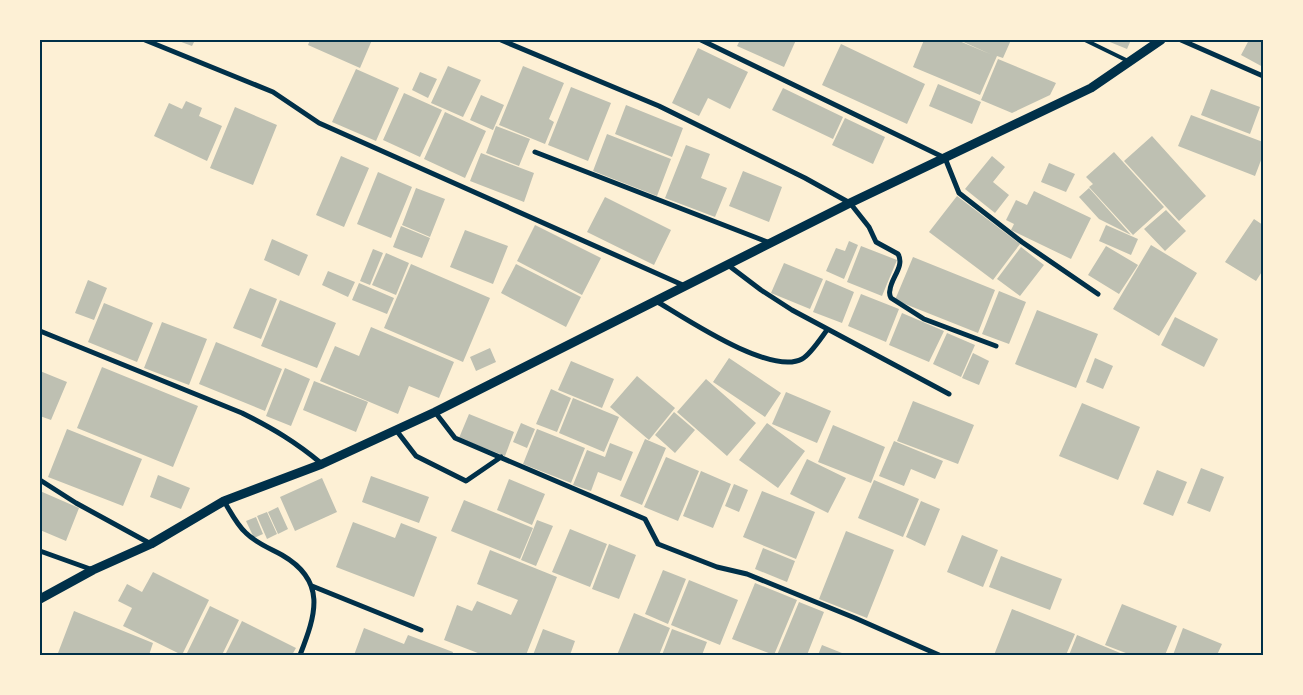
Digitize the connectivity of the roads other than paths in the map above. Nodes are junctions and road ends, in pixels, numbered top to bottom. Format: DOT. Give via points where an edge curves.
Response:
graph roads {
  1 [pos="145,40"];
  2 [pos="501,40"];
  3 [pos="701,40"];
  4 [pos="1085,40"];
  5 [pos="1161,40"];
  6 [pos="1180,40"];
  7 [pos="1130,62"];
  8 [pos="1263,76"];
  9 [pos="535,152"];
  10 [pos="945,158"];
  11 [pos="850,203"];
  12 [pos="771,243"];
  13 [pos="728,265"];
  14 [pos="686,287"];
  15 [pos="1098,294"];
  16 [pos="656,302"];
  17 [pos="827,330"];
  18 [pos="40,331"];
  19 [pos="996,346"];
  20 [pos="949,394"];
  21 [pos="436,412"];
  22 [pos="396,430"];
  23 [pos="501,457"];
  24 [pos="322,464"];
  25 [pos="40,480"];
  26 [pos="224,501"];
  27 [pos="152,544"];
  28 [pos="40,551"];
  29 [pos="93,570"];
  30 [pos="312,586"];
  31 [pos="40,599"];
  32 [pos="421,630"];
  33 [pos="300,655"];
  34 [pos="938,655"];
  1 -- 14 [label="street" via="273,92 319,122"];
  2 -- 11 [label="street" via="659,106"];
  3 -- 10 [label="street"];
  4 -- 7 [label="lane"];
  5 -- 7 [label="street"];
  6 -- 8 [label="street"];
  7 -- 10 [label="street" via="1091,88"];
  9 -- 12 [label="street"];
  10 -- 11 [label="street"];
  10 -- 15 [label="street" via="959,193 1022,242"];
  11 -- 12 [label="street"];
  11 -- 19 [label="street" via="876,242 900,258 890,290 891,298 924,319"];
  12 -- 13 [label="street"];
  13 -- 14 [label="street"];
  13 -- 17 [label="street" via="761,290"];
  14 -- 16 [label="street"];
  16 -- 17 [label="street" via="747,352 789,364 803,359"];
  16 -- 21 [label="street"];
  17 -- 20 [label="street"];
  18 -- 24 [label="street" via="249,416 300,446"];
  21 -- 22 [label="street"];
  21 -- 23 [label="street" via="454,438"];
  22 -- 23 [label="street" via="416,456 466,481"];
  22 -- 24 [label="street"];
  23 -- 34 [label="street" via="645,519 658,544 717,567 747,574"];
  24 -- 26 [label="street"];
  25 -- 27 [label="street"];
  26 -- 27 [label="street"];
  26 -- 30 [label="street" via="243,531 300,567"];
  27 -- 29 [label="street"];
  28 -- 29 [label="street"];
  29 -- 31 [label="street"];
  30 -- 32 [label="street"];
  30 -- 33 [label="street" via="315,613"];
}
